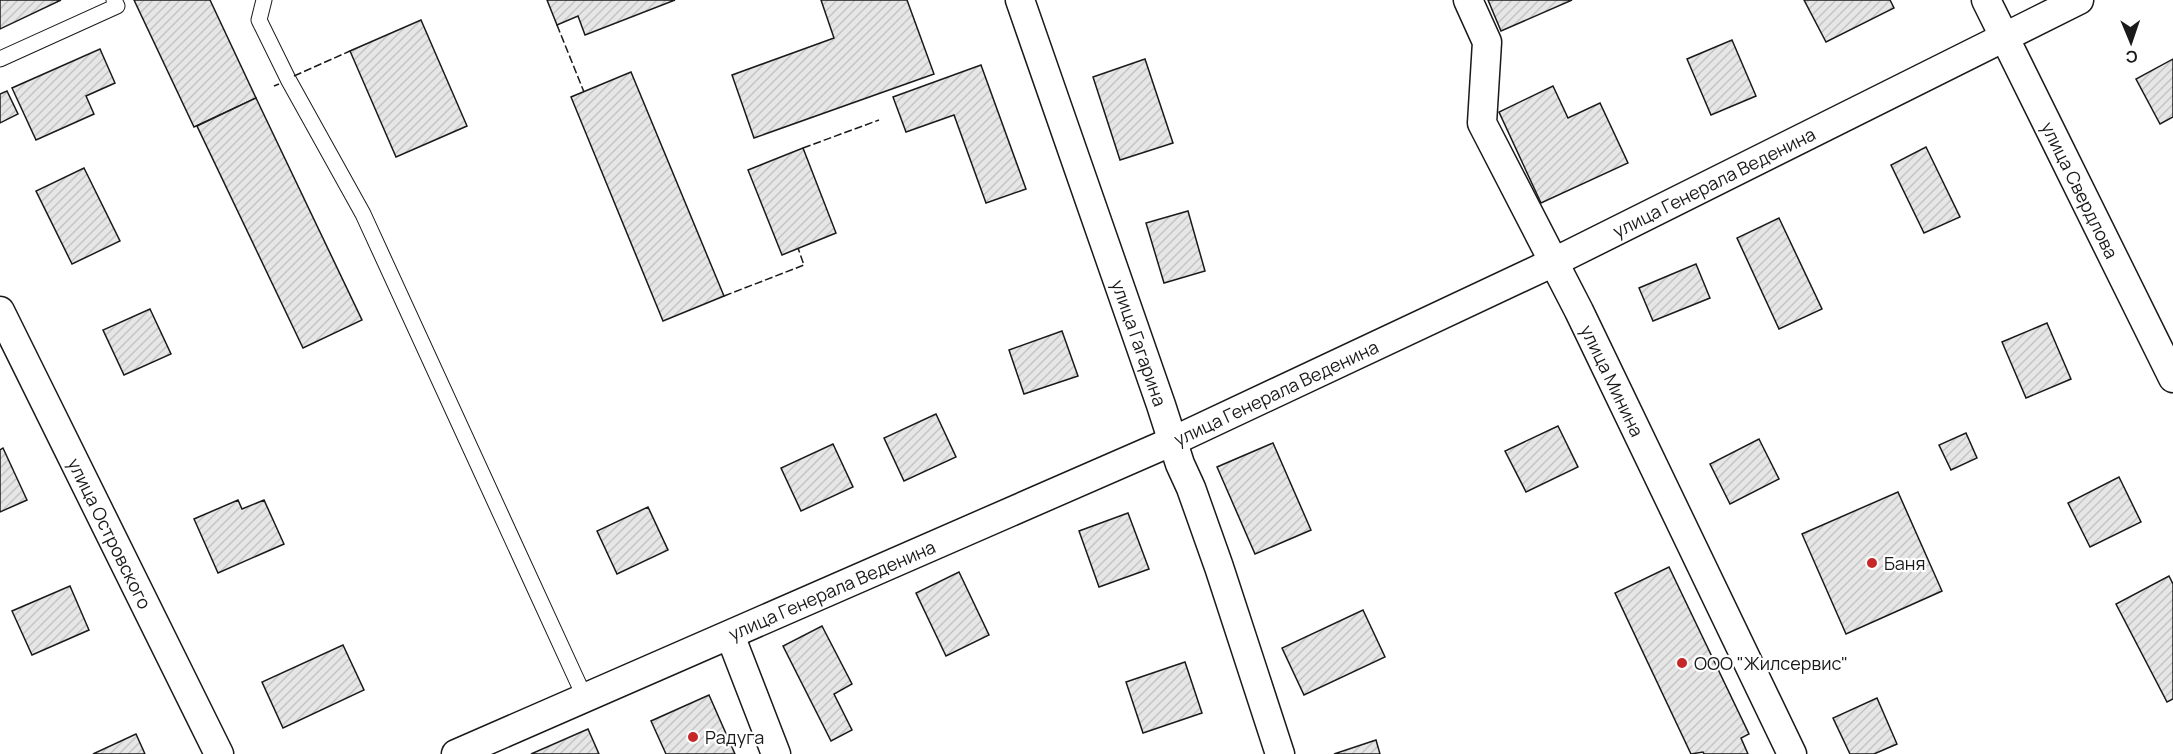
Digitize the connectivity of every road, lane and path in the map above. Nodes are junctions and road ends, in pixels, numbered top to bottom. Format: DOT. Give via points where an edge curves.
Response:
graph roads {
  1 [pos="114,0"];
  2 [pos="264,0"];
  3 [pos="1020,0"];
  4 [pos="1468,0"];
  5 [pos="1986,0"];
  6 [pos="2079,0"];
  7 [pos="2005,38"];
  8 [pos="0,59"];
  9 [pos="1554,262"];
  10 [pos="0,311"];
  11 [pos="2173,378"];
  12 [pos="1173,441"];
  13 [pos="730,635"];
  14 [pos="585,698"];
  15 [pos="219,754"];
  16 [pos="456,754"];
  17 [pos="776,754"];
  18 [pos="1280,754"];
  19 [pos="1792,754"];
  1 -- 8 [label="lane" via="117,6"];
  2 -- 14 [label="lane" via="259,20 363,214"];
  3 -- 12 [label="street, улица Гагарина"];
  4 -- 9 [label="street, улица Минина" via="1487,42 1482,123"];
  5 -- 7 [label="street, улица Свердлова"];
  6 -- 7 [label="street, улица Генерала Веденина"];
  7 -- 9 [label="street, улица Генерала Веденина"];
  7 -- 11 [label="street, улица Свердлова"];
  9 -- 12 [label="street, улица Генерала Веденина"];
  9 -- 19 [label="street, улица Минина"];
  10 -- 15 [label="street, улица Островского"];
  12 -- 13 [label="street, улица Генерала Веденина"];
  12 -- 18 [label="street, улица Гагарина"];
  13 -- 14 [label="street, улица Генерала Веденина"];
  13 -- 17 [label="street"];
  14 -- 16 [label="street, улица Генерала Веденина"];
}
